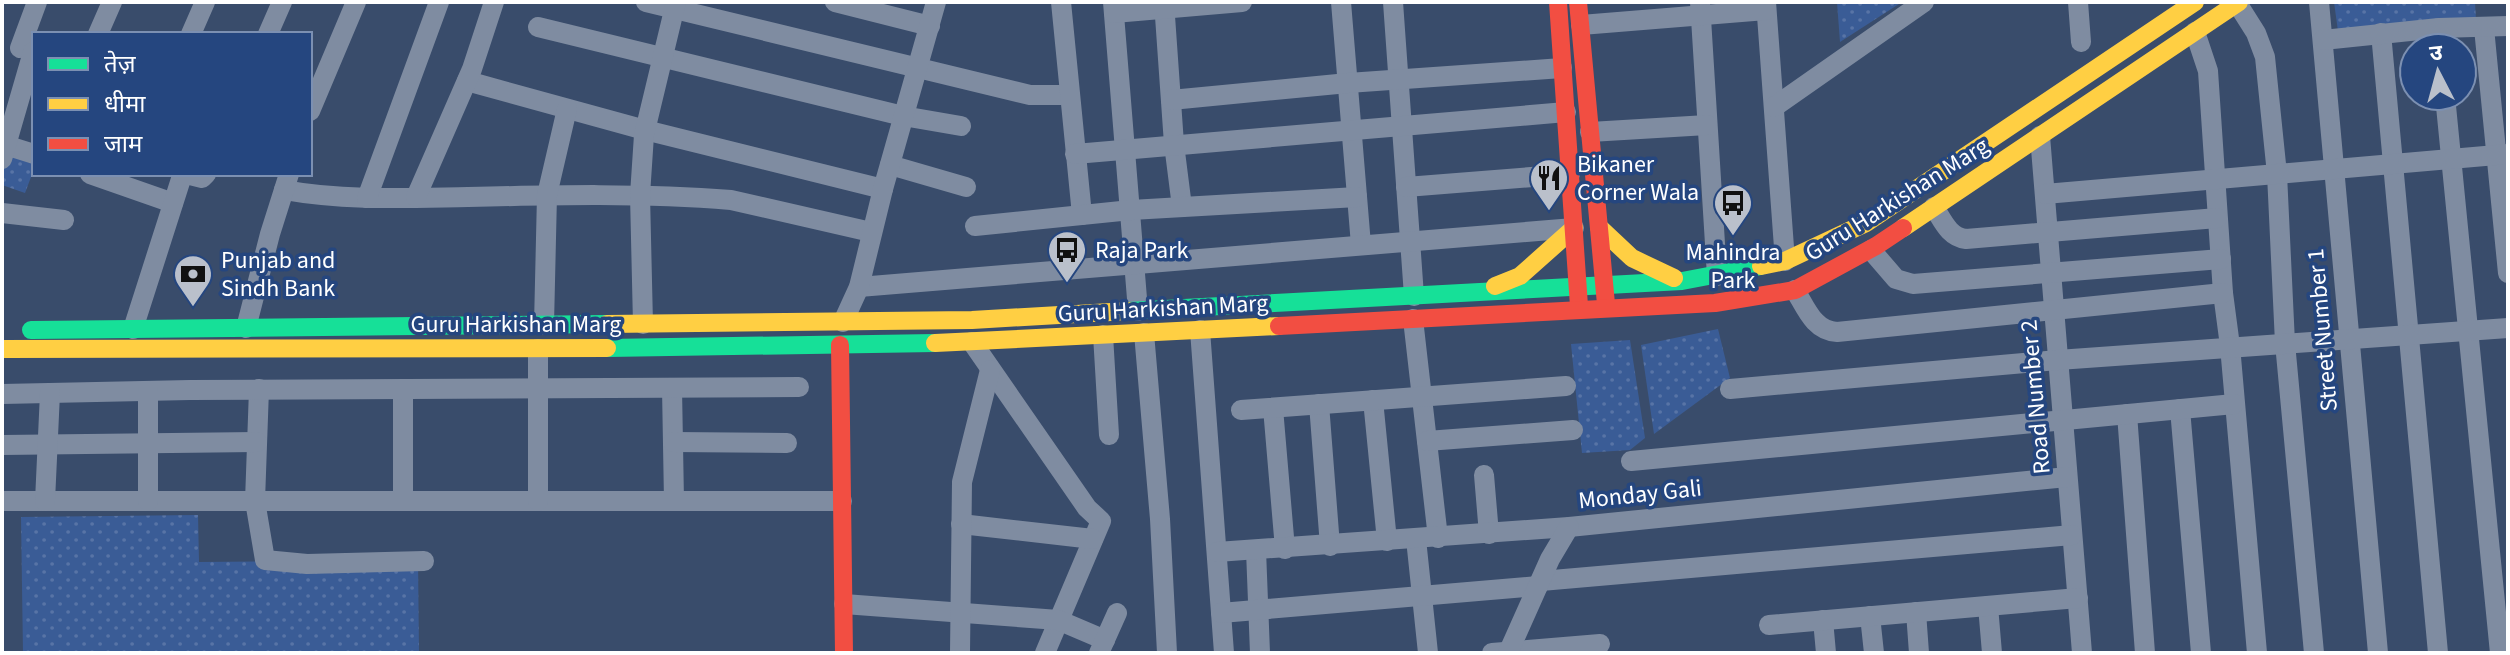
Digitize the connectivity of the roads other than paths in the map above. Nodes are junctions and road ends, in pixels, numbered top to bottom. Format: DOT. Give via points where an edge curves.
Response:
graph roads {
  1 [pos="37,2"];
  2 [pos="112,2"];
  3 [pos="205,2"];
  4 [pos="282,2"];
  5 [pos="356,2"];
  6 [pos="439,2"];
  7 [pos="494,2"];
  8 [pos="646,2"];
  9 [pos="835,2"];
  10 [pos="936,2"];
  11 [pos="1061,2"];
  12 [pos="1240,2"];
  13 [pos="1341,2"];
  14 [pos="1393,2"];
  15 [pos="1558,2"];
  16 [pos="1578,2"];
  17 [pos="1924,2"];
  18 [pos="2078,2"];
  19 [pos="2195,2"];
  20 [pos="2319,2"];
  21 [pos="2238,3"];
  22 [pos="675,5"];
  23 [pos="1164,5"];
  24 [pos="1766,6"];
  25 [pos="1113,8"];
  26 [pos="1701,9"];
  27 [pos="1581,25"];
  28 [pos="930,26"];
  29 [pos="2508,26"];
  30 [pos="538,27"];
  31 [pos="2484,28"];
  32 [pos="99,32"];
  33 [pos="192,32"];
  34 [pos="269,32"];
  35 [pos="2195,32"];
  36 [pos="2466,32"];
  37 [pos="2381,33"];
  38 [pos="2398,34"];
  39 [pos="2323,40"];
  40 [pos="2081,42"];
  41 [pos="22,49"];
  42 [pos="662,57"];
  43 [pos="1562,68"];
  44 [pos="918,69"];
  45 [pos="1398,80"];
  46 [pos="467,81"];
  47 [pos="1348,83"];
  48 [pos="1068,95"];
  49 [pos="1171,100"];
  50 [pos="312,106"];
  51 [pos="1774,107"];
  52 [pos="567,109"];
  53 [pos="1566,112"];
  54 [pos="2447,112"];
  55 [pos="903,116"];
  56 [pos="1707,125"];
  57 [pos="961,126"];
  58 [pos="1402,128"];
  59 [pos="645,130"];
  60 [pos="1352,132"];
  61 [pos="1590,132"];
  62 [pos="2040,136"];
  63 [pos="1174,144"];
  64 [pos="1125,148"];
  65 [pos="4,149"];
  66 [pos="32,154"];
  67 [pos="1075,154"];
  68 [pos="2502,155"];
  69 [pos="2451,159"];
  70 [pos="2393,164"];
  71 [pos="890,165"];
  72 [pos="2333,169"];
  73 [pos="1570,174"];
  74 [pos="2277,174"];
  75 [pos="102,176"];
  76 [pos="183,176"];
  77 [pos="2215,179"];
  78 [pos="136,182"];
  79 [pos="287,182"];
  80 [pos="966,187"];
  81 [pos="1406,187"];
  82 [pos="883,189"];
  83 [pos="2045,194"];
  84 [pos="547,195"];
  85 [pos="640,195"];
  86 [pos="416,197"];
  87 [pos="1357,197"];
  88 [pos="367,198"];
  89 [pos="173,203"];
  90 [pos="1182,207"];
  91 [pos="1934,207"];
  92 [pos="1131,210"];
  93 [pos="2,213"];
  94 [pos="1082,215"];
  95 [pos="2217,218"];
  96 [pos="64,220"];
  97 [pos="975,226"];
  98 [pos="1599,227"];
  99 [pos="1574,228"];
  100 [pos="871,232"];
  101 [pos="2048,232"];
  102 [pos="1409,241"];
  103 [pos="1361,245"];
  104 [pos="1871,250"];
  105 [pos="2221,259"];
  106 [pos="1785,261"];
  107 [pos="1135,263"];
  108 [pos="2051,273"];
  109 [pos="2508,273"];
  110 [pos="1717,276"];
  111 [pos="1682,281"];
  112 [pos="1604,286"];
  113 [pos="859,287"];
  114 [pos="1578,287"];
  115 [pos="1795,290"];
  116 [pos="1475,293"];
  117 [pos="2223,293"];
  118 [pos="1414,296"];
  119 [pos="1606,309"];
  120 [pos="1580,310"];
  121 [pos="2054,310"];
  122 [pos="1138,311"];
  123 [pos="1413,319"];
  124 [pos="819,322"];
  125 [pos="847,322"];
  126 [pos="643,324"];
  127 [pos="544,325"];
  128 [pos="246,328"];
  129 [pos="2508,328"];
  130 [pos="133,329"];
  131 [pos="14,330"];
  132 [pos="1200,330"];
  133 [pos="2468,331"];
  134 [pos="1144,333"];
  135 [pos="1103,335"];
  136 [pos="2409,336"];
  137 [pos="2349,338"];
  138 [pos="972,342"];
  139 [pos="2285,343"];
  140 [pos="820,344"];
  141 [pos="846,344"];
  142 [pos="2230,346"];
  143 [pos="2,349"];
  144 [pos="538,349"];
  145 [pos="2058,360"];
  146 [pos="990,370"];
  147 [pos="1566,386"];
  148 [pos="799,387"];
  149 [pos="537,388"];
  150 [pos="672,388"];
  151 [pos="259,389"];
  152 [pos="403,389"];
  153 [pos="1730,389"];
  154 [pos="148,391"];
  155 [pos="50,393"];
  156 [pos="2,394"];
  157 [pos="1421,397"];
  158 [pos="1373,400"];
  159 [pos="1319,404"];
  160 [pos="2234,404"];
  161 [pos="1273,408"];
  162 [pos="2180,409"];
  163 [pos="1241,410"];
  164 [pos="2127,414"];
  165 [pos="2063,419"];
  166 [pos="1573,430"];
  167 [pos="1109,435"];
  168 [pos="1427,441"];
  169 [pos="148,442"];
  170 [pos="257,442"];
  171 [pos="673,442"];
  172 [pos="787,443"];
  173 [pos="47,444"];
  174 [pos="2,445"];
  175 [pos="1631,461"];
  176 [pos="1484,475"];
  177 [pos="2067,477"];
  178 [pos="2,501"];
  179 [pos="45,501"];
  180 [pos="148,501"];
  181 [pos="255,501"];
  182 [pos="403,501"];
  183 [pos="538,501"];
  184 [pos="674,501"];
  185 [pos="842,501"];
  186 [pos="961,524"];
  187 [pos="1569,527"];
  188 [pos="1489,534"];
  189 [pos="2072,535"];
  190 [pos="1438,538"];
  191 [pos="1093,539"];
  192 [pos="1416,539"];
  193 [pos="1387,541"];
  194 [pos="1330,546"];
  195 [pos="1285,549"];
  196 [pos="1256,550"];
  197 [pos="1217,552"];
  198 [pos="424,561"];
  199 [pos="1539,583"];
  200 [pos="1422,596"];
  201 [pos="2078,598"];
  202 [pos="844,604"];
  203 [pos="1988,606"];
  204 [pos="1258,610"];
  205 [pos="1916,612"];
  206 [pos="959,613"];
  207 [pos="1117,613"];
  208 [pos="1221,613"];
  209 [pos="1870,616"];
  210 [pos="1058,620"];
  211 [pos="1823,620"];
  212 [pos="1769,625"];
  213 [pos="1600,644"];
  214 [pos="1102,647"];
  215 [pos="1562,650"];
  216 [pos="844,653"];
  217 [pos="960,653"];
  218 [pos="1045,653"];
  219 [pos="1167,653"];
  220 [pos="1224,653"];
  221 [pos="1260,653"];
  222 [pos="1428,653"];
  223 [pos="1503,653"];
  224 [pos="1826,653"];
  225 [pos="1874,653"];
  226 [pos="1919,653"];
  227 [pos="1992,653"];
  228 [pos="2082,653"];
  229 [pos="2145,653"];
  230 [pos="2201,653"];
  231 [pos="2257,653"];
  232 [pos="2314,653"];
  233 [pos="2378,653"];
  234 [pos="2438,653"];
  235 [pos="2500,653"];
  1 -- 41 [label="street"];
  2 -- 32 [label="street"];
  3 -- 33 [label="street"];
  4 -- 34 [label="street"];
  5 -- 50 [label="street"];
  6 -- 88 [label="street"];
  7 -- 46 [label="street"];
  8 -- 22 [label="street"];
  9 -- 28 [label="street"];
  10 -- 28 [label="street"];
  11 -- 48 [label="street"];
  12 -- 23 [label="street"];
  13 -- 47 [label="street"];
  14 -- 45 [label="street"];
  15 -- 43 [label="main road"];
  16 -- 27 [label="main road"];
  17 -- 51 [label="street"];
  18 -- 40 [label="street"];
  19 -- 106 [label="main road, Guru Harkishan Marg" via="1866,223"];
  20 -- 39 [label="street, Street Number 1"];
  21 -- 35 [label="main road, Guru Harkishan Marg"];
  21 -- 74 [label="street" via="2265,57"];
  22 -- 42 [label="street"];
  22 -- 44 [label="street"];
  23 -- 25 [label="street"];
  23 -- 49 [label="street"];
  24 -- 26 [label="street"];
  24 -- 51 [label="street"];
  25 -- 64 [label="street"];
  26 -- 27 [label="street"];
  26 -- 56 [label="street"];
  27 -- 61 [label="main road"];
  28 -- 44 [label="street"];
  29 -- 31 [label="street"];
  30 -- 42 [label="street"];
  31 -- 36 [label="street"];
  31 -- 68 [label="street"];
  35 -- 62 [label="main road, Guru Harkishan Marg"];
  35 -- 77 [label="street" via="2208,71"];
  37 -- 38 [label="street"];
  37 -- 39 [label="street"];
  37 -- 70 [label="street"];
  39 -- 72 [label="street, Street Number 1"];
  41 -- 65 [label="street"];
  42 -- 55 [label="street"];
  42 -- 59 [label="street"];
  43 -- 45 [label="street"];
  43 -- 53 [label="main road"];
  44 -- 48 [label="street" via="1030,95"];
  44 -- 55 [label="street"];
  45 -- 47 [label="street"];
  45 -- 58 [label="street"];
  46 -- 52 [label="street"];
  46 -- 86 [label="street"];
  47 -- 49 [label="street"];
  47 -- 60 [label="street"];
  48 -- 67 [label="street"];
  49 -- 63 [label="street"];
  51 -- 106 [label="street"];
  52 -- 59 [label="street"];
  52 -- 84 [label="street"];
  53 -- 58 [label="street"];
  53 -- 73 [label="main road"];
  54 -- 69 [label="street"];
  55 -- 57 [label="street"];
  55 -- 71 [label="street"];
  56 -- 61 [label="street"];
  56 -- 110 [label="street"];
  58 -- 60 [label="street"];
  58 -- 81 [label="street"];
  59 -- 82 [label="street"];
  59 -- 85 [label="street"];
  60 -- 63 [label="street"];
  60 -- 87 [label="street"];
  61 -- 98 [label="main road"];
  62 -- 83 [label="street, Road Number 2"];
  62 -- 91 [label="main road, Guru Harkishan Marg"];
  63 -- 64 [label="street"];
  63 -- 90 [label="street"];
  64 -- 67 [label="street"];
  64 -- 92 [label="street"];
  65 -- 66 [label="street"];
  67 -- 94 [label="street"];
  68 -- 69 [label="street"];
  68 -- 109 [label="street"];
  69 -- 70 [label="street"];
  69 -- 133 [label="street"];
  70 -- 72 [label="street"];
  70 -- 136 [label="street"];
  71 -- 80 [label="street"];
  71 -- 82 [label="street"];
  72 -- 74 [label="street"];
  72 -- 137 [label="street, Street Number 1"];
  73 -- 81 [label="street"];
  73 -- 99 [label="main road"];
  74 -- 77 [label="street"];
  74 -- 139 [label="street"];
  75 -- 78 [label="street"];
  76 -- 89 [label="street"];
  77 -- 83 [label="street"];
  77 -- 95 [label="street"];
  78 -- 89 [label="street"];
  79 -- 88 [label="street" via="338,198"];
  79 -- 128 [label="street"];
  81 -- 102 [label="street"];
  82 -- 100 [label="street"];
  83 -- 101 [label="street, Road Number 2"];
  84 -- 85 [label="street"];
  84 -- 86 [label="street"];
  84 -- 127 [label="street"];
  85 -- 100 [label="street" via="731,200"];
  85 -- 126 [label="street"];
  86 -- 88 [label="street"];
  87 -- 90 [label="street"];
  87 -- 103 [label="street"];
  89 -- 130 [label="street"];
  90 -- 92 [label="street"];
  91 -- 101 [label="street" via="1958,238"];
  91 -- 104 [label="main road, Guru Harkishan Marg"];
  92 -- 94 [label="street"];
  92 -- 107 [label="street"];
  93 -- 96 [label="street"];
  94 -- 97 [label="street"];
  95 -- 101 [label="street"];
  95 -- 105 [label="street"];
  98 -- 111 [label="main road" via="1647,269"];
  98 -- 112 [label="main road"];
  99 -- 102 [label="street"];
  99 -- 114 [label="main road"];
  99 -- 116 [label="main road" via="1520,276"];
  100 -- 113 [label="street"];
  101 -- 108 [label="street, Road Number 2"];
  102 -- 103 [label="street"];
  102 -- 118 [label="street"];
  103 -- 107 [label="street"];
  104 -- 108 [label="street" via="1896,279 1913,284"];
  104 -- 115 [label="main road, Guru Harkishan Marg"];
  105 -- 108 [label="street"];
  105 -- 117 [label="street"];
  106 -- 110 [label="main road, Guru Harkishan Marg"];
  107 -- 113 [label="street"];
  107 -- 122 [label="street"];
  108 -- 121 [label="street, Road Number 2"];
  110 -- 111 [label="main road, Guru Harkishan Marg"];
  111 -- 112 [label="main road, Guru Harkishan Marg"];
  112 -- 114 [label="main road, Guru Harkishan Marg"];
  112 -- 119 [label="main road"];
  113 -- 125 [label="street"];
  114 -- 116 [label="main road, Guru Harkishan Marg"];
  114 -- 120 [label="main road"];
  115 -- 119 [label="main road, Guru Harkishan Marg" via="1715,303"];
  115 -- 121 [label="street" via="1826,332"];
  116 -- 118 [label="main road, Guru Harkishan Marg"];
  117 -- 121 [label="street"];
  117 -- 142 [label="street"];
  118 -- 122 [label="main road, Guru Harkishan Marg"];
  119 -- 120 [label="main road, Guru Harkishan Marg"];
  120 -- 123 [label="main road, Guru Harkishan Marg"];
  121 -- 145 [label="street, Road Number 2"];
  122 -- 125 [label="main road, Guru Harkishan Marg"];
  123 -- 132 [label="main road, Guru Harkishan Marg"];
  123 -- 157 [label="street"];
  124 -- 125 [label="main road, Guru Harkishan Marg"];
  124 -- 126 [label="main road, Guru Harkishan Marg"];
  124 -- 140 [label="main road"];
  125 -- 141 [label="main road"];
  126 -- 127 [label="main road, Guru Harkishan Marg"];
  127 -- 128 [label="main road, Guru Harkishan Marg"];
  128 -- 130 [label="main road, Guru Harkishan Marg"];
  129 -- 133 [label="street"];
  130 -- 131 [label="main road, Guru Harkishan Marg"];
  132 -- 134 [label="main road, Guru Harkishan Marg"];
  132 -- 197 [label="street"];
  133 -- 136 [label="street"];
  133 -- 235 [label="street"];
  134 -- 135 [label="main road, Guru Harkishan Marg"];
  134 -- 219 [label="street"];
  135 -- 138 [label="main road, Guru Harkishan Marg"];
  135 -- 167 [label="street"];
  136 -- 137 [label="street"];
  136 -- 234 [label="street"];
  137 -- 139 [label="street"];
  137 -- 233 [label="street, Street Number 1"];
  138 -- 141 [label="main road, Guru Harkishan Marg"];
  138 -- 146 [label="street"];
  139 -- 142 [label="street"];
  139 -- 232 [label="street"];
  140 -- 141 [label="main road, Guru Harkishan Marg"];
  140 -- 144 [label="main road, Guru Harkishan Marg"];
  141 -- 185 [label="main road"];
  142 -- 145 [label="street"];
  142 -- 160 [label="street"];
  143 -- 144 [label="main road, Guru Harkishan Marg"];
  144 -- 149 [label="street"];
  145 -- 153 [label="street"];
  145 -- 165 [label="street, Road Number 2"];
  146 -- 186 [label="street" via="962,482"];
  146 -- 191 [label="street" via="1101,521"];
  147 -- 157 [label="street"];
  148 -- 150 [label="street"];
  149 -- 150 [label="street"];
  149 -- 152 [label="street"];
  149 -- 183 [label="street"];
  150 -- 171 [label="street"];
  151 -- 152 [label="street"];
  151 -- 154 [label="street"];
  151 -- 170 [label="street"];
  152 -- 182 [label="street"];
  154 -- 155 [label="street"];
  154 -- 169 [label="street"];
  155 -- 156 [label="street"];
  155 -- 173 [label="street"];
  157 -- 158 [label="street"];
  157 -- 168 [label="street"];
  158 -- 159 [label="street"];
  158 -- 193 [label="street"];
  159 -- 161 [label="street"];
  159 -- 194 [label="street"];
  160 -- 162 [label="street"];
  160 -- 231 [label="street"];
  161 -- 163 [label="street"];
  161 -- 195 [label="street"];
  162 -- 164 [label="street"];
  162 -- 230 [label="street"];
  164 -- 165 [label="street"];
  164 -- 229 [label="street"];
  165 -- 175 [label="street"];
  165 -- 177 [label="street, Road Number 2"];
  166 -- 168 [label="street"];
  168 -- 190 [label="street"];
  169 -- 170 [label="street"];
  169 -- 173 [label="street"];
  169 -- 180 [label="street"];
  170 -- 181 [label="street"];
  171 -- 172 [label="street"];
  171 -- 184 [label="street"];
  173 -- 174 [label="street"];
  173 -- 179 [label="street"];
  176 -- 188 [label="street"];
  177 -- 187 [label="street, Monday Gali"];
  177 -- 189 [label="street, Road Number 2"];
  178 -- 179 [label="street"];
  179 -- 180 [label="street"];
  180 -- 181 [label="street"];
  181 -- 182 [label="street"];
  181 -- 198 [label="street" via="265,560"];
  182 -- 183 [label="street"];
  183 -- 184 [label="street"];
  184 -- 185 [label="street"];
  185 -- 202 [label="main road"];
  186 -- 191 [label="street"];
  186 -- 206 [label="street"];
  187 -- 188 [label="street, Monday Gali"];
  187 -- 199 [label="street"];
  188 -- 190 [label="street, Monday Gali"];
  189 -- 199 [label="street"];
  189 -- 201 [label="street, Road Number 2"];
  190 -- 192 [label="street, Monday Gali"];
  191 -- 210 [label="street"];
  192 -- 193 [label="street, Monday Gali"];
  192 -- 200 [label="street"];
  193 -- 194 [label="street, Monday Gali"];
  194 -- 195 [label="street, Monday Gali"];
  195 -- 196 [label="street, Monday Gali"];
  196 -- 197 [label="street, Monday Gali"];
  196 -- 204 [label="street"];
  197 -- 208 [label="street"];
  199 -- 200 [label="street"];
  199 -- 223 [label="street"];
  200 -- 204 [label="street"];
  200 -- 222 [label="street"];
  201 -- 203 [label="street"];
  201 -- 228 [label="street, Road Number 2"];
  202 -- 206 [label="street"];
  202 -- 216 [label="main road"];
  203 -- 205 [label="street"];
  203 -- 227 [label="street"];
  204 -- 208 [label="street"];
  204 -- 221 [label="street"];
  205 -- 209 [label="street"];
  205 -- 226 [label="street"];
  206 -- 210 [label="street"];
  206 -- 217 [label="street"];
  207 -- 214 [label="street"];
  208 -- 220 [label="street"];
  209 -- 211 [label="street"];
  209 -- 225 [label="street"];
  210 -- 214 [label="street"];
  210 -- 218 [label="street"];
  211 -- 212 [label="street"];
  211 -- 224 [label="street"];
  213 -- 215 [label="street"];
  215 -- 223 [label="street"];
}
